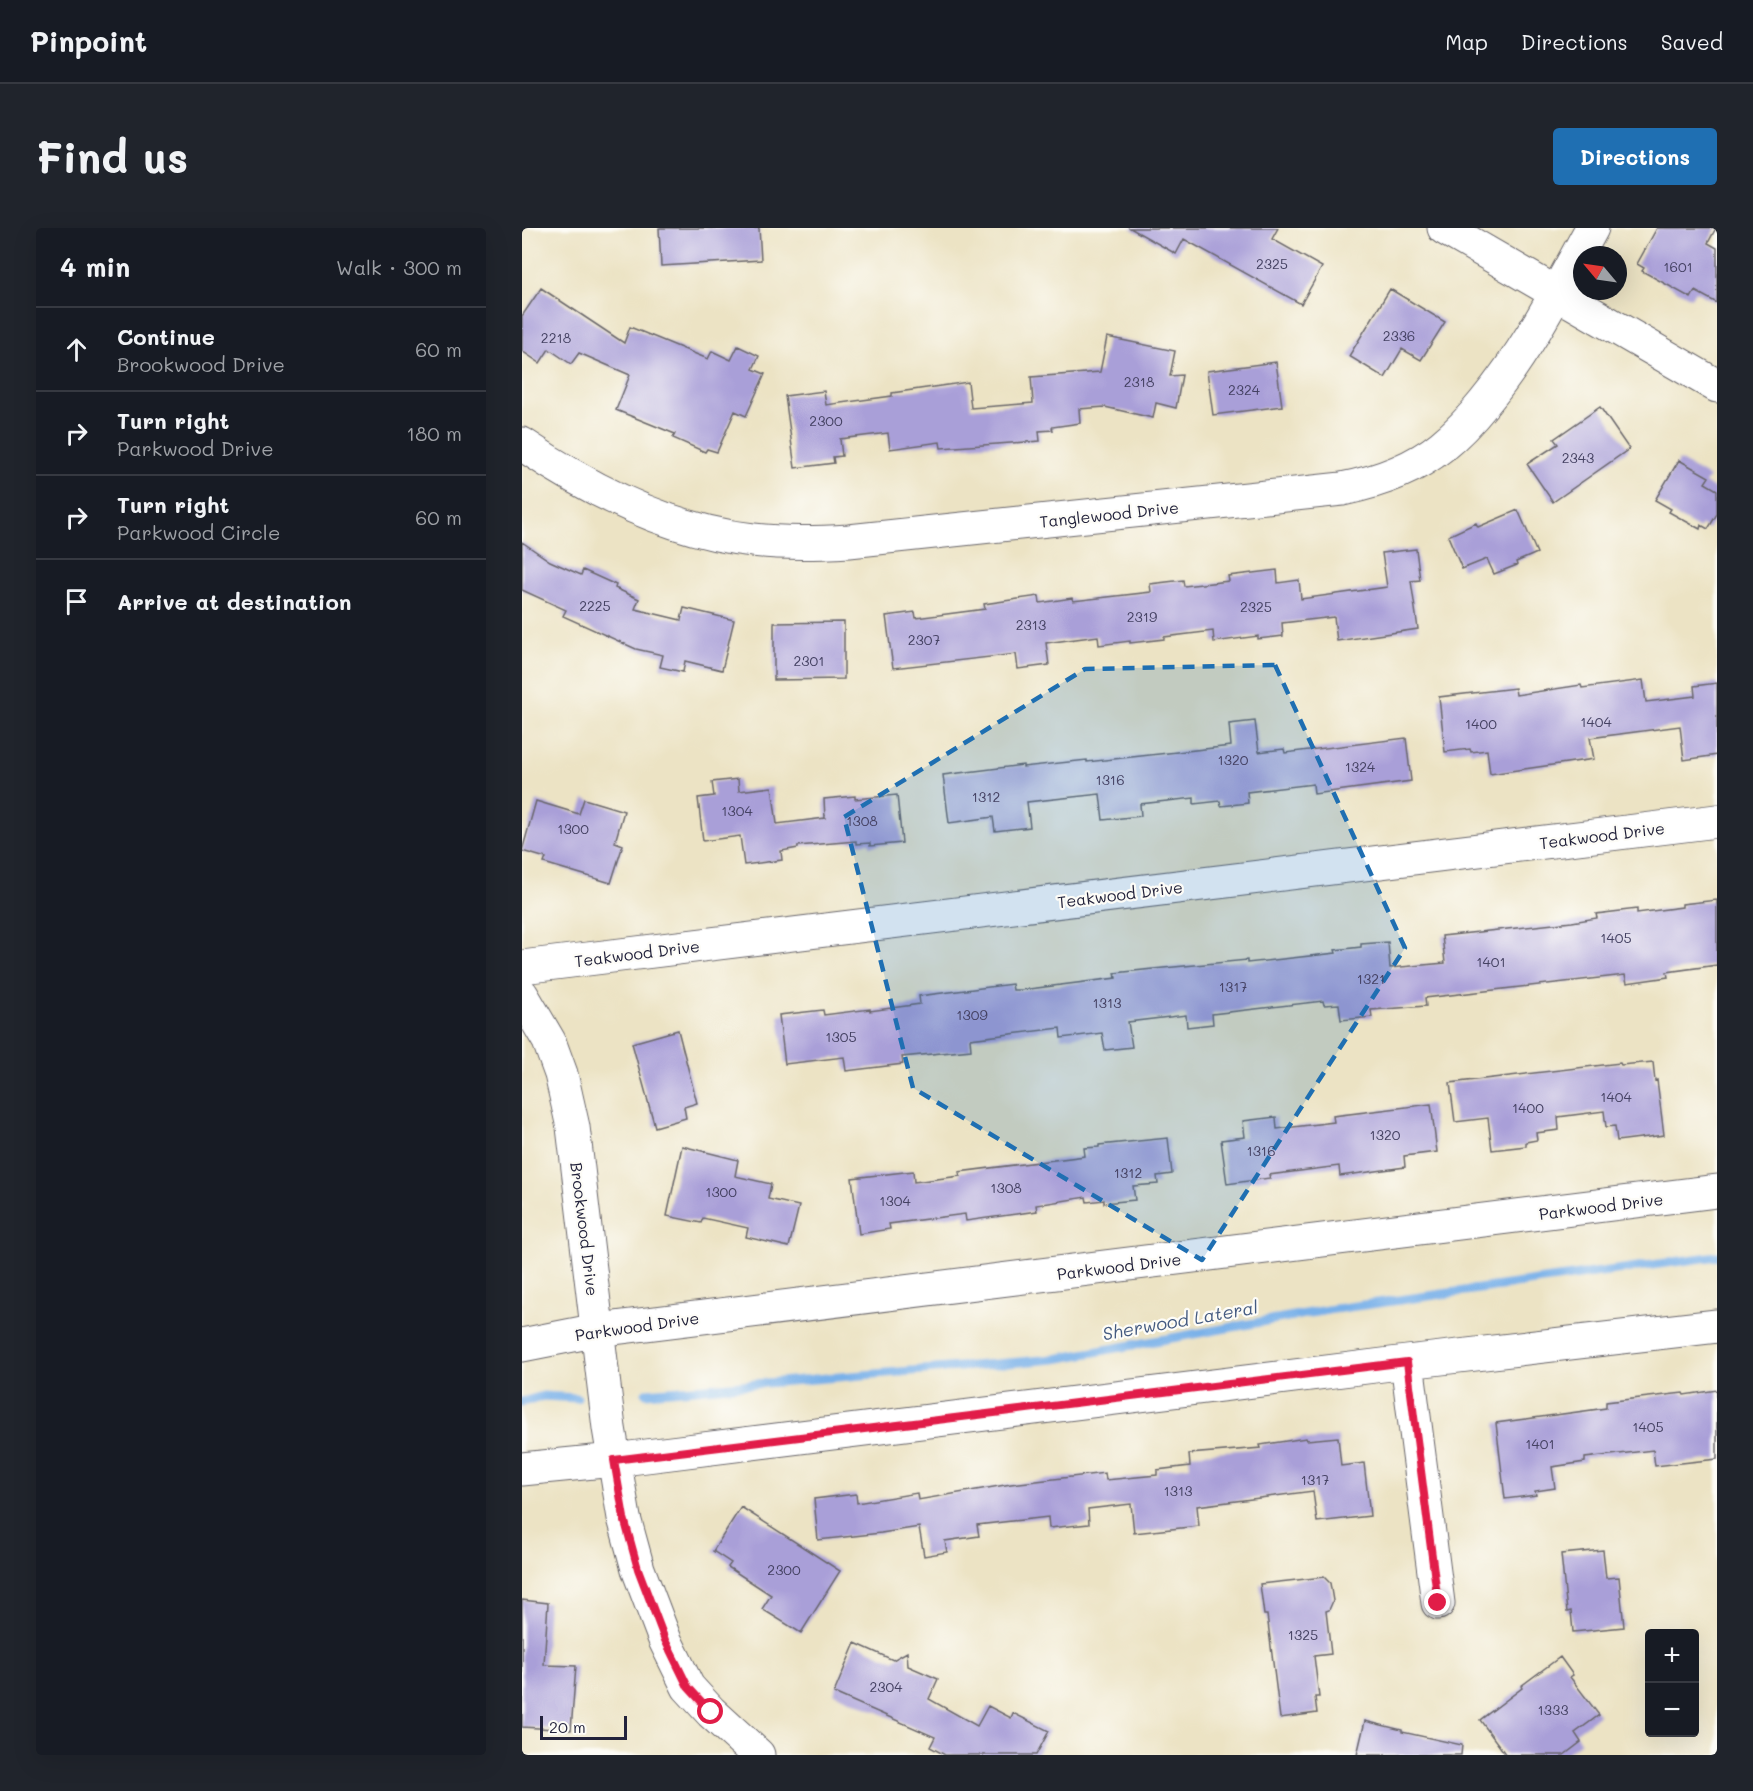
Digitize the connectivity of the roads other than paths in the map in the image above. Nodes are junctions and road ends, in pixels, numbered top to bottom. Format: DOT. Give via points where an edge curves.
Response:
graph roads {
  1 [pos="1443,228"];
  2 [pos="1592,228"];
  3 [pos="1557,293"];
  4 [pos="1717,386"];
  5 [pos="522,444"];
  6 [pos="1717,821"];
  7 [pos="522,967"];
  8 [pos="522,995"];
  9 [pos="1717,1191"];
  10 [pos="1717,1326"];
  11 [pos="599,1343"];
  12 [pos="522,1345"];
  13 [pos="1407,1362"];
  14 [pos="614,1460"];
  15 [pos="522,1469"];
  16 [pos="1438,1603"];
  17 [pos="758,1755"];
  1 -- 3 [label="street"];
  2 -- 3 [label="street, Tanglewood Drive"];
  3 -- 4 [label="street"];
  3 -- 5 [label="street, Tanglewood Drive" via="1503,380 1464,427 1408,468 1342,489 849,542 804,543 752,540 665,520 600,491"];
  6 -- 7 [label="street, Teakwood Drive"];
  8 -- 11 [label="street, Brookwood Drive" via="549,1041 573,1127"];
  9 -- 11 [label="street, Parkwood Drive"];
  10 -- 13 [label="street"];
  11 -- 12 [label="street, Parkwood Drive"];
  11 -- 14 [label="street, Brookwood Drive"];
  13 -- 14 [label="street"];
  13 -- 16 [label="street"];
  14 -- 15 [label="street"];
  14 -- 17 [label="street, Brookwood Drive" via="638,1569 665,1640 688,1687"];
}
